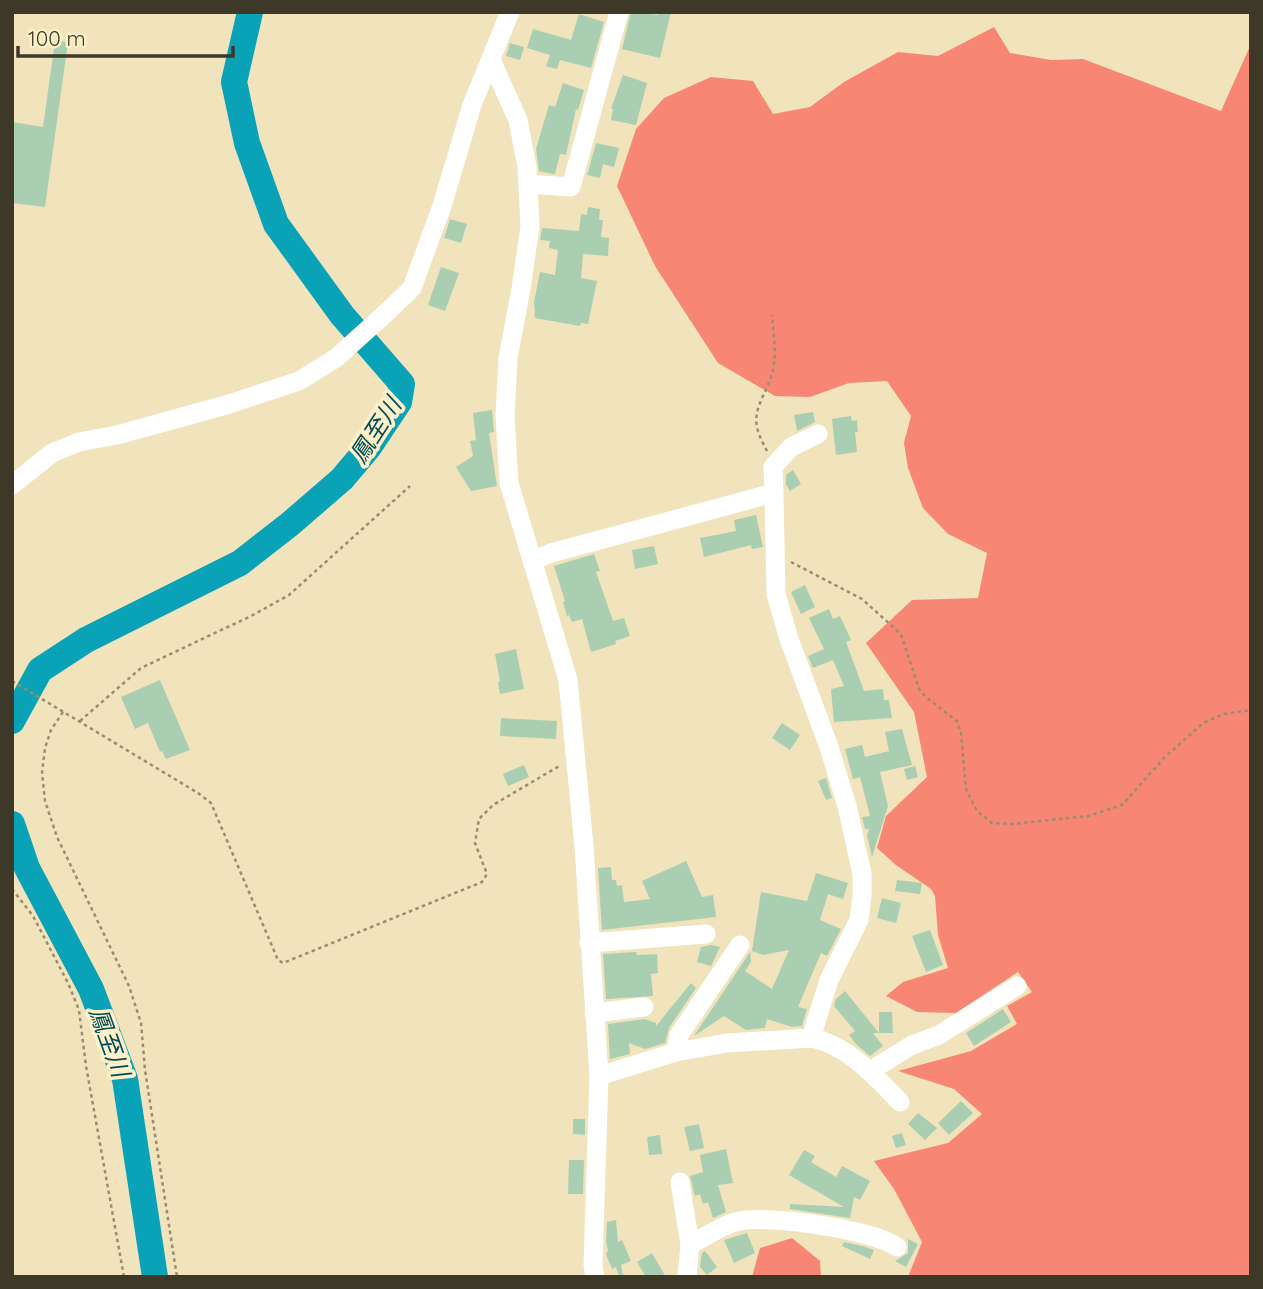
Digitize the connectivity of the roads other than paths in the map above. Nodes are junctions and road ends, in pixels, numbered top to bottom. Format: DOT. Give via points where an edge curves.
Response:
graph roads {
  1 [pos="510,12"];
  2 [pos="619,12"];
  3 [pos="491,60"];
  4 [pos="528,184"];
  5 [pos="818,434"];
  6 [pos="12,485"];
  7 [pos="774,493"];
  8 [pos="532,561"];
  9 [pos="706,934"];
  10 [pos="589,943"];
  11 [pos="740,945"];
  12 [pos="1017,986"];
  13 [pos="644,1007"];
  14 [pos="594,1013"];
  15 [pos="811,1038"];
  16 [pos="676,1052"];
  17 [pos="870,1071"];
  18 [pos="599,1076"];
  19 [pos="900,1102"];
  20 [pos="680,1182"];
  21 [pos="690,1245"];
  22 [pos="897,1247"];
  23 [pos="595,1277"];
  24 [pos="687,1277"];
  1 -- 3 [label="street"];
  2 -- 4 [label="street" via="571,187"];
  3 -- 4 [label="street" via="519,120"];
  3 -- 6 [label="street" via="412,288 336,358 299,381 226,405 79,442 52,453"];
  4 -- 8 [label="street" via="530,226 508,358 505,416 509,483"];
  5 -- 7 [label="street" via="791,447 773,467"];
  7 -- 8 [label="street"];
  7 -- 15 [label="street" via="776,594 830,747 862,874 859,920 829,980"];
  8 -- 10 [label="street" via="568,680"];
  9 -- 10 [label="street"];
  10 -- 14 [label="street"];
  11 -- 16 [label="street" via="679,1035"];
  12 -- 17 [label="street"];
  13 -- 14 [label="street"];
  14 -- 18 [label="street"];
  15 -- 16 [label="street" via="727,1043"];
  15 -- 17 [label="street" via="826,1040"];
  16 -- 18 [label="street"];
  17 -- 19 [label="street"];
  18 -- 23 [label="street"];
  20 -- 21 [label="street"];
  21 -- 22 [label="street" via="736,1222 761,1218 853,1231 888,1240"];
  21 -- 24 [label="street"];
}
